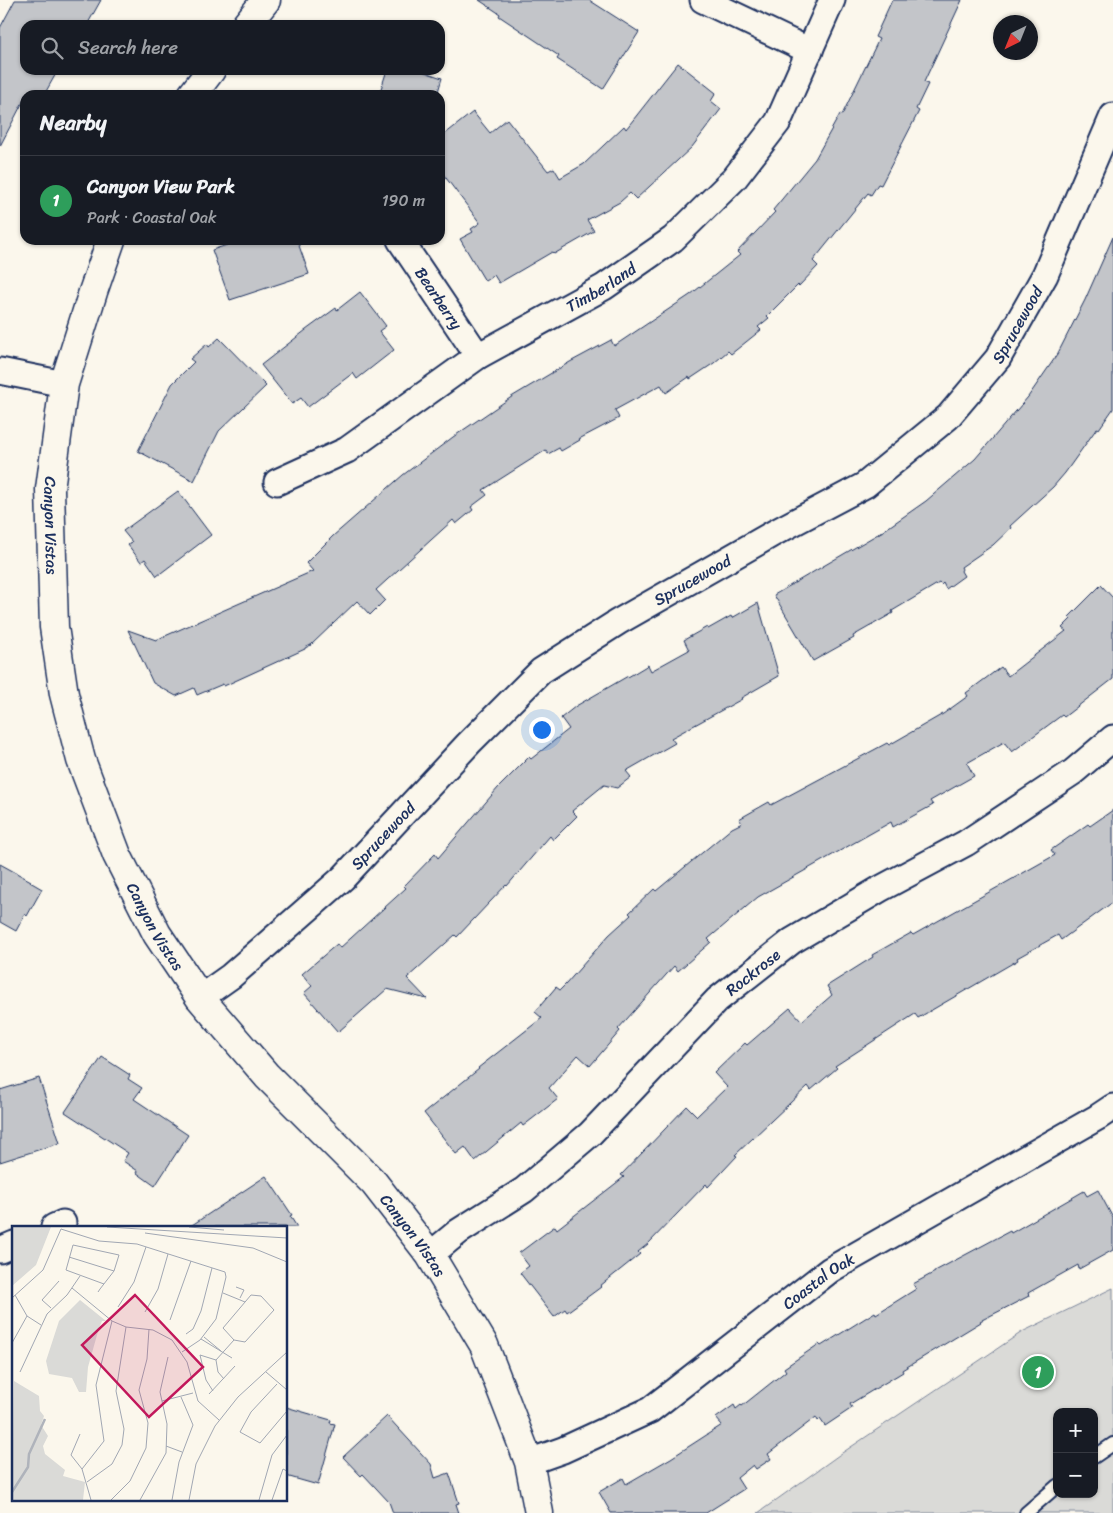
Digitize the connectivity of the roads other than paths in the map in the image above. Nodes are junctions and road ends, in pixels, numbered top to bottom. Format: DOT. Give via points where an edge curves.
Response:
graph roads {
  1 [pos="266,0"];
  2 [pos="704,0"];
  3 [pos="832,0"];
  4 [pos="250,20"];
  5 [pos="810,51"];
  6 [pos="207,75"];
  7 [pos="196,90"];
  8 [pos="1113,116"];
  9 [pos="109,245"];
  10 [pos="403,245"];
  11 [pos="478,356"];
  12 [pos="0,371"];
  13 [pos="64,384"];
  14 [pos="277,482"];
  15 [pos="1113,738"];
  16 [pos="200,998"];
  17 [pos="1113,1107"];
  18 [pos="12,1245"];
  19 [pos="0,1250"];
  20 [pos="430,1255"];
  21 [pos="1113,1444"];
  22 [pos="1098,1454"];
  23 [pos="529,1462"];
  24 [pos="1053,1489"];
  25 [pos="539,1513"];
  26 [pos="1026,1513"];
  1 -- 4 [label="street"];
  2 -- 5 [label="street"];
  3 -- 5 [label="street, Timberland"];
  5 -- 11 [label="street, Timberland" via="778,122 734,179 672,239 604,288"];
  6 -- 7 [label="street"];
  8 -- 16 [label="street, Sprucewood" via="1045,275 998,358 948,417 864,484 626,617 541,671 343,878 231,976"];
  9 -- 13 [label="street, Canyon Vistas"];
  10 -- 11 [label="street, Bearberry"];
  11 -- 14 [label="street, Timberland" via="347,450"];
  12 -- 13 [label="street"];
  13 -- 16 [label="street, Canyon Vistas" via="50,489 54,627 64,694 81,760 117,855 157,934"];
  15 -- 20 [label="street, Rockrose" via="1073,772 966,843 792,941 717,1000 590,1134 524,1190 458,1232"];
  16 -- 20 [label="street, Canyon Vistas" via="267,1076 374,1183"];
  17 -- 23 [label="street, Coastal Oak" via="830,1270 650,1410"];
  18 -- 19 [label="street"];
  20 -- 23 [label="street, Canyon Vistas" via="484,1345"];
  21 -- 22 [label="lane"];
  23 -- 25 [label="street, Canyon Vistas"];
  24 -- 26 [label="lane"];
}
